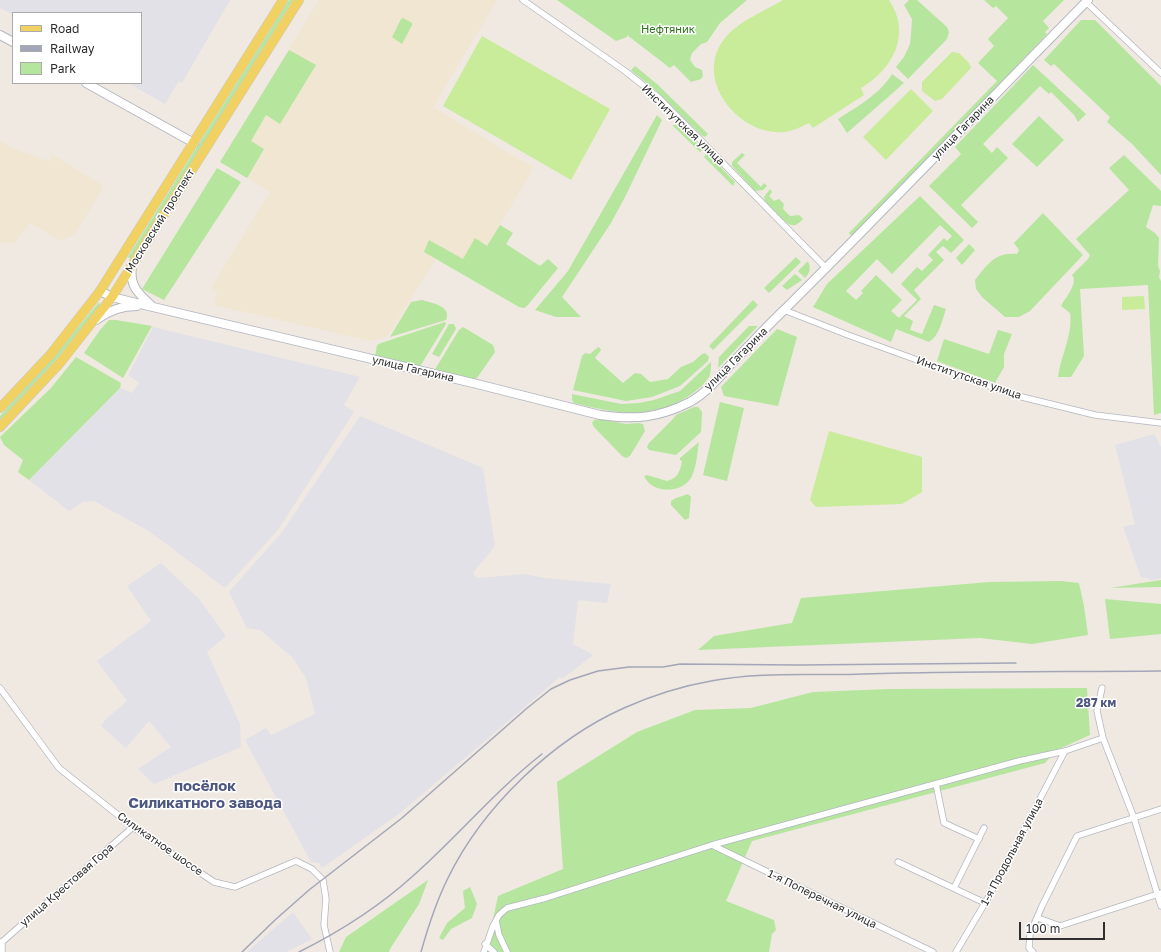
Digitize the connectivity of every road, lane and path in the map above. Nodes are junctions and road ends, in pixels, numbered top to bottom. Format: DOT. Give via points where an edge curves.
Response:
graph roads {
  1 [pos="283,0"];
  2 [pos="299,0"];
  3 [pos="523,0"];
  4 [pos="1086,1"];
  5 [pos="0,35"];
  6 [pos="12,41"];
  7 [pos="1161,73"];
  8 [pos="88,84"];
  9 [pos="194,143"];
  10 [pos="132,267"];
  11 [pos="826,268"];
  12 [pos="100,291"];
  13 [pos="112,297"];
  14 [pos="154,307"];
  15 [pos="784,310"];
  16 [pos="93,322"];
  17 [pos="0,408"];
  18 [pos="1161,423"];
  19 [pos="0,427"];
  20 [pos="0,688"];
  21 [pos="1102,688"];
  22 [pos="1103,738"];
  23 [pos="1065,751"];
  24 [pos="936,784"];
  25 [pos="1161,809"];
  26 [pos="1134,818"];
  27 [pos="133,827"];
  28 [pos="984,828"];
  29 [pos="978,839"];
  30 [pos="712,845"];
  31 [pos="898,862"];
  32 [pos="954,888"];
  33 [pos="1159,894"];
  34 [pos="985,903"];
  35 [pos="1161,906"];
  36 [pos="1038,918"];
  37 [pos="496,921"];
  38 [pos="1,942"];
  39 [pos="485,944"];
  40 [pos="2,952"];
  41 [pos="330,952"];
  42 [pos="484,952"];
  43 [pos="494,952"];
  44 [pos="507,952"];
  45 [pos="933,952"];
  46 [pos="956,952"];
  47 [pos="1033,952"];
  1 -- 9 [label="main road, Московский проспект"];
  2 -- 10 [label="main road, Московский проспект"];
  3 -- 11 [label="street, Институтская улица" via="625,71 659,98"];
  4 -- 7 [label="street"];
  4 -- 11 [label="main road, улица Гагарина"];
  5 -- 6 [label="main road"];
  8 -- 9 [label="main road"];
  9 -- 12 [label="main road, Московский проспект"];
  10 -- 13 [label="main road, Московский проспект"];
  10 -- 14 [label="main road" via="134,287"];
  11 -- 15 [label="main road, улица Гагарина"];
  12 -- 13 [label="main road, улица Гагарина"];
  12 -- 17 [label="main road, Московский проспект" via="50,355"];
  13 -- 14 [label="main road, улица Гагарина"];
  13 -- 16 [label="main road, Московский проспект"];
  14 -- 15 [label="main road, улица Гагарина" via="620,418 638,418 670,411 691,401 709,387"];
  14 -- 16 [label="main road" via="113,309"];
  15 -- 18 [label="street, Институтская улица" via="1014,395 1095,415"];
  16 -- 19 [label="main road, Московский проспект" via="48,376"];
  20 -- 27 [label="street, Силикатное шоссе" via="59,768"];
  21 -- 22 [label="street" via="1098,711"];
  22 -- 23 [label="street"];
  22 -- 26 [label="street"];
  23 -- 24 [label="street"];
  23 -- 34 [label="street, 1-я Продольная улица"];
  24 -- 29 [label="street" via="944,823"];
  24 -- 30 [label="street"];
  25 -- 26 [label="street"];
  26 -- 33 [label="street"];
  26 -- 36 [label="street" via="1077,836"];
  27 -- 38 [label="street, улица Крестовая Гора"];
  27 -- 41 [label="street, Силикатное шоссе" via="214,882 235,887 296,861 312,869 322,880 326,899 324,925"];
  28 -- 29 [label="street"];
  29 -- 32 [label="street"];
  30 -- 37 [label="street" via="507,908"];
  30 -- 45 [label="street, 1-я Поперечная улица"];
  31 -- 32 [label="street"];
  32 -- 34 [label="street"];
  33 -- 35 [label="street"];
  33 -- 36 [label="street" via="1060,926"];
  34 -- 46 [label="street, 1-я Продольная улица"];
  36 -- 47 [label="street" via="1030,934 1030,948"];
  37 -- 39 [label="street"];
  37 -- 44 [label="street" via="499,936"];
  38 -- 40 [label="street"];
  39 -- 42 [label="street"];
  39 -- 43 [label="street"];
}
